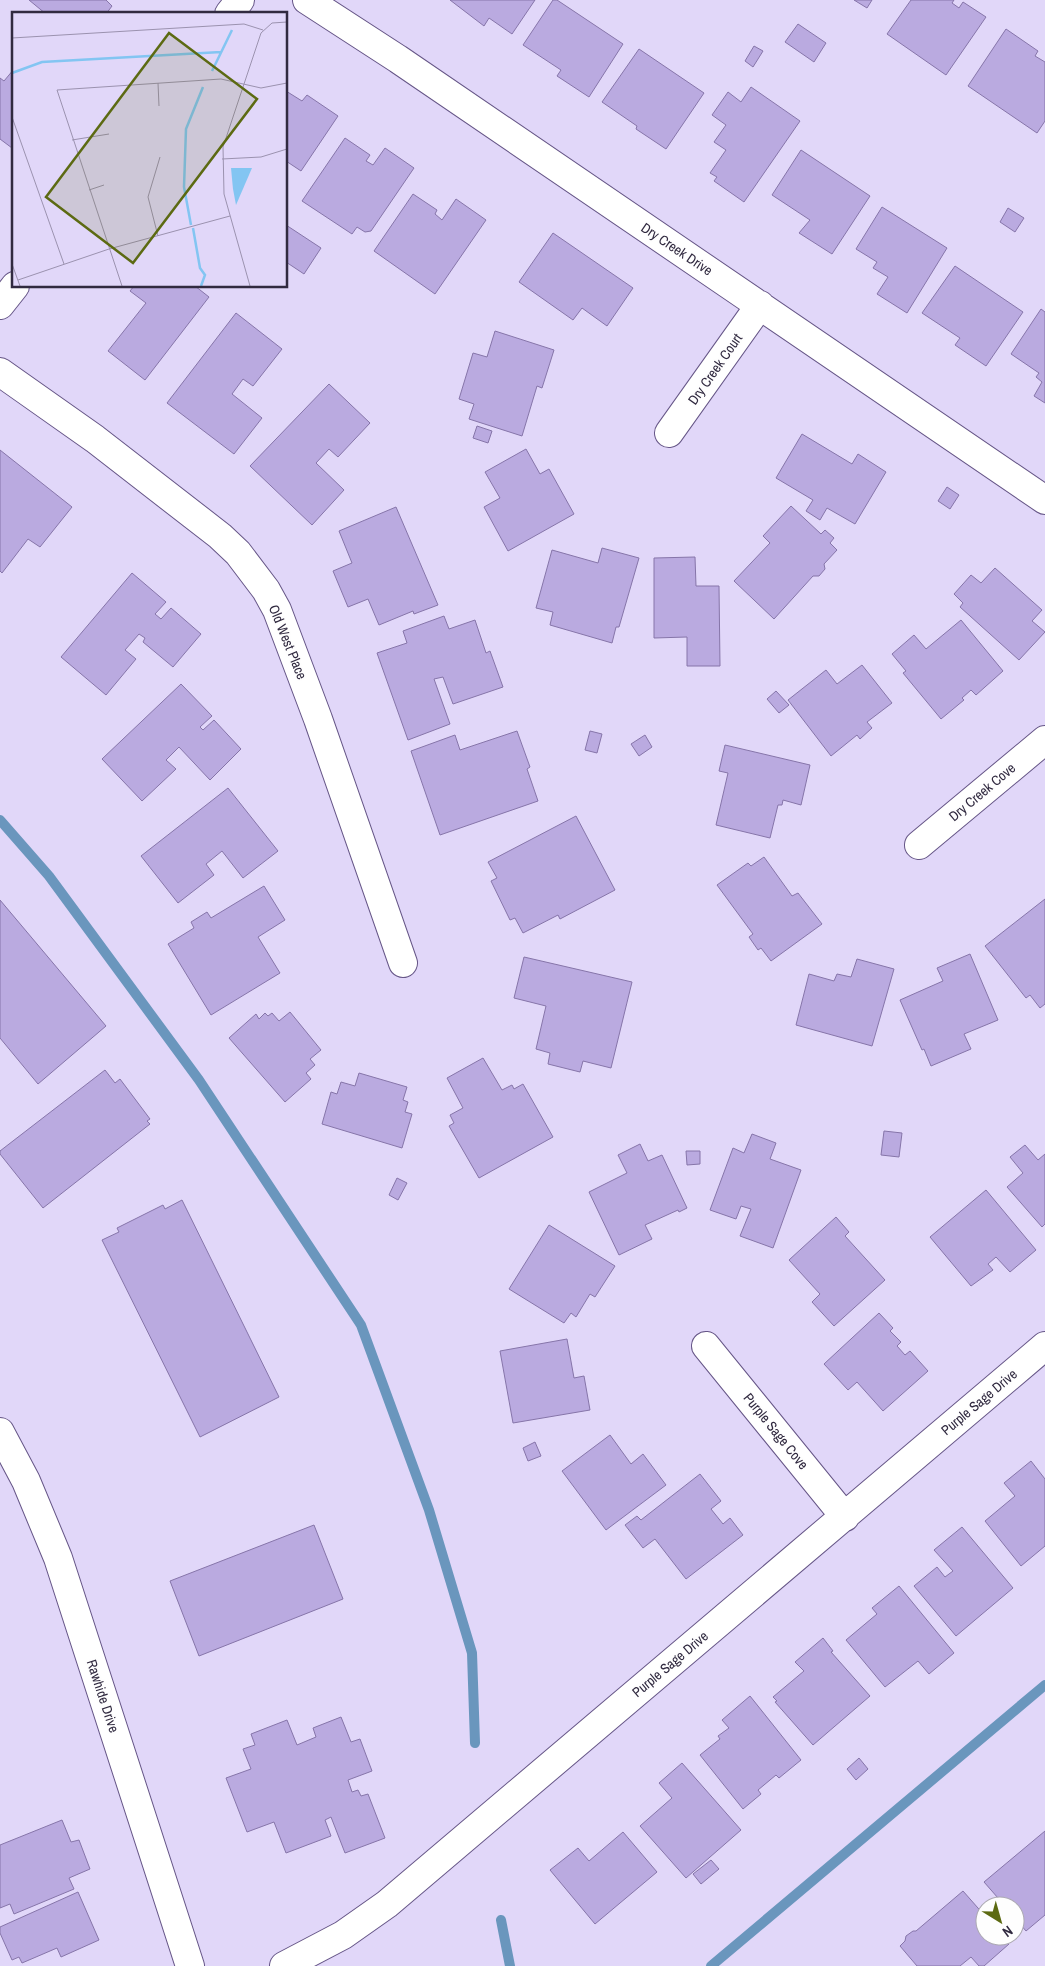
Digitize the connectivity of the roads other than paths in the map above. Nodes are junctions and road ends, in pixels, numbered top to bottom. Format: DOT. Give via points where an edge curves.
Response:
graph roads {
  1 [pos="240,0"];
  2 [pos="307,0"];
  3 [pos="231,12"];
  4 [pos="14,288"];
  5 [pos="760,305"];
  6 [pos="0,306"];
  7 [pos="0,372"];
  8 [pos="669,433"];
  9 [pos="1045,500"];
  10 [pos="1045,740"];
  11 [pos="919,845"];
  12 [pos="403,963"];
  13 [pos="706,1346"];
  14 [pos="1045,1346"];
  15 [pos="0,1432"];
  16 [pos="845,1517"];
  17 [pos="190,1966"];
  18 [pos="284,1966"];
  1 -- 3 [label="street"];
  2 -- 5 [label="street, Dry Creek Drive"];
  4 -- 6 [label="street"];
  5 -- 8 [label="street, Dry Creek Court"];
  5 -- 9 [label="street, Dry Creek Drive"];
  7 -- 12 [label="street, Old West Place" via="95,439 220,536 266,590 277,610 318,719"];
  10 -- 11 [label="street, Dry Creek Cove"];
  13 -- 16 [label="street, Purple Sage Cove"];
  14 -- 16 [label="street, Purple Sage Drive"];
  15 -- 17 [label="street, Rawhide Drive" via="26,1481 58,1558"];
  16 -- 18 [label="street, Purple Sage Drive" via="387,1904 343,1935"];
}
